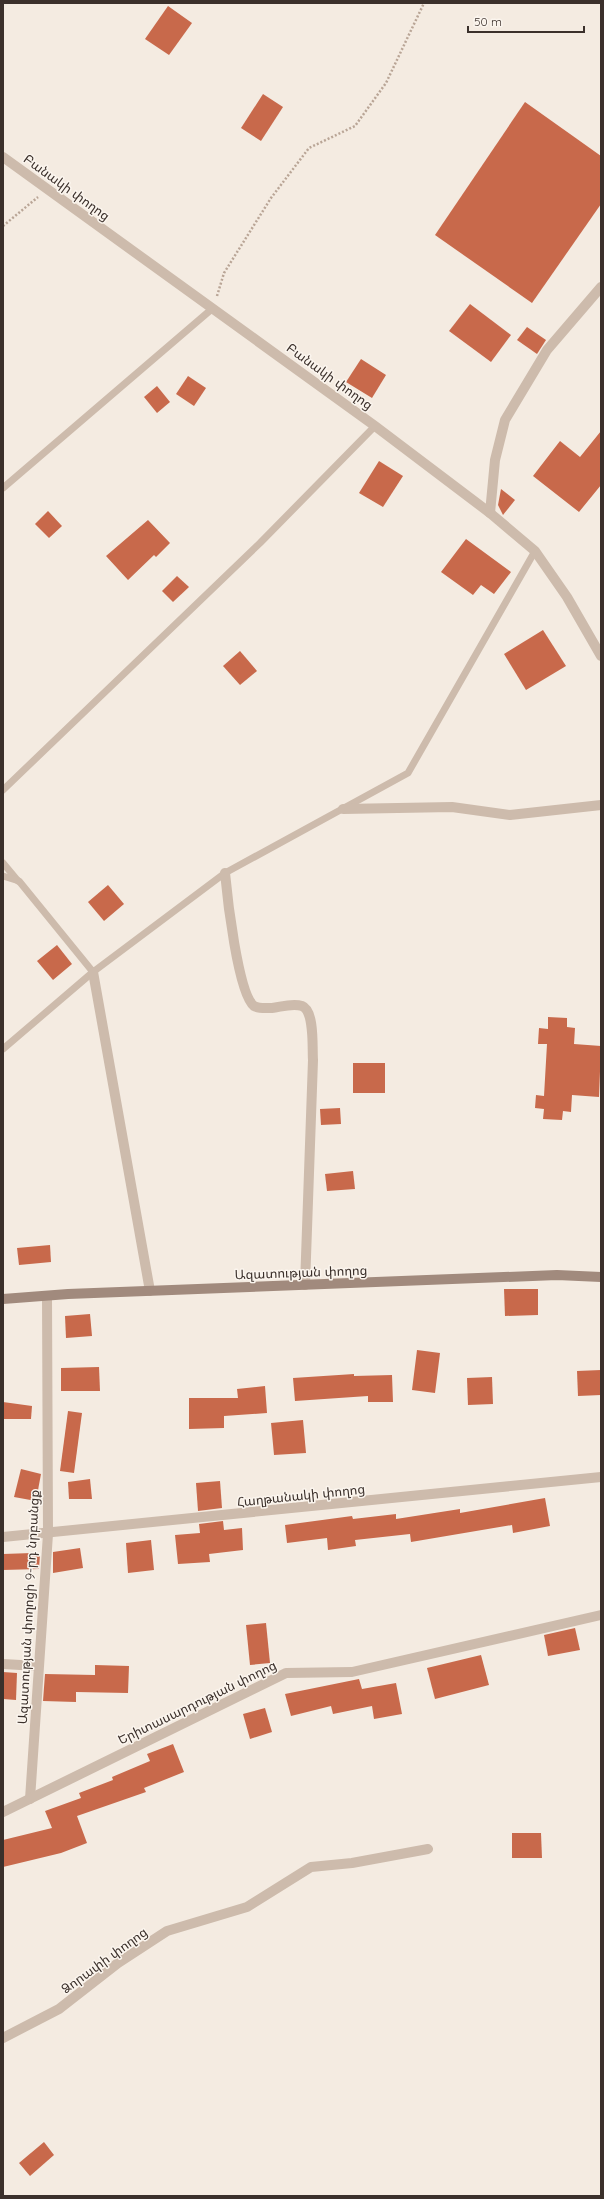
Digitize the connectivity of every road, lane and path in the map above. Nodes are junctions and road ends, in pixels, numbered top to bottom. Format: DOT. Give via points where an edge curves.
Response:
graph roads {
  1 [pos="424,3"];
  2 [pos="3,157"];
  3 [pos="48,189"];
  4 [pos="3,226"];
  5 [pos="601,287"];
  6 [pos="213,308"];
  7 [pos="375,426"];
  8 [pos="3,488"];
  9 [pos="490,514"];
  10 [pos="535,551"];
  11 [pos="601,656"];
  12 [pos="3,790"];
  13 [pos="601,805"];
  14 [pos="343,809"];
  15 [pos="3,864"];
  16 [pos="225,873"];
  17 [pos="3,876"];
  18 [pos="19,881"];
  19 [pos="93,972"];
  20 [pos="3,1049"];
  21 [pos="601,1278"];
  22 [pos="305,1285"];
  23 [pos="150,1291"];
  24 [pos="48,1296"];
  25 [pos="3,1299"];
  26 [pos="601,1477"];
  27 [pos="48,1534"];
  28 [pos="3,1537"];
  29 [pos="601,1615"];
  30 [pos="3,1664"];
  31 [pos="38,1666"];
  32 [pos="30,1799"];
  33 [pos="3,1812"];
  34 [pos="428,1849"];
  35 [pos="3,2038"];
  1 -- 6 [label="path" via="386,83 355,126 309,148 271,198 224,273"];
  2 -- 3 [label="street, Բանակի փողոց"];
  3 -- 4 [label="path"];
  3 -- 6 [label="street, Բանակի փողոց"];
  5 -- 9 [label="street" via="547,350 505,420 495,460"];
  6 -- 7 [label="street, Բանակի փողոց"];
  6 -- 8 [label="lane"];
  7 -- 9 [label="street, Բանակի փողոց"];
  7 -- 12 [label="lane" via="260,543"];
  9 -- 10 [label="street, Բանակի փողոց"];
  10 -- 11 [label="street, Բանակի փողոց" via="568,597"];
  10 -- 14 [label="lane" via="408,773"];
  13 -- 14 [label="street" via="510,815 452,807"];
  14 -- 16 [label="lane"];
  15 -- 18 [label="lane"];
  16 -- 19 [label="lane"];
  16 -- 22 [label="street" via="235,946 248,997 254,1006 263,1009 303,1006 312,1024"];
  17 -- 18 [label="lane"];
  18 -- 19 [label="lane"];
  19 -- 20 [label="lane"];
  19 -- 23 [label="street"];
  21 -- 22 [label="street, Ազատության փողոց" via="557,1275"];
  22 -- 23 [label="street, Ազատության փողոց"];
  23 -- 24 [label="street, Ազատության փողոց"];
  24 -- 25 [label="street, Ազատության փողոց"];
  24 -- 27 [label="street, Ազատության փողոցի 9-րդ նրբանցք"];
  26 -- 27 [label="street, Հաղթանակի փողոց"];
  27 -- 28 [label="street, Հաղթանակի փողոց"];
  27 -- 31 [label="street, Ազատության փողոցի 9-րդ նրբանցք"];
  29 -- 32 [label="street, Երիտասարդության փողոց" via="352,1672 286,1673"];
  30 -- 31 [label="street"];
  31 -- 32 [label="street, Ազատության փողոցի 9-րդ նրբանցք"];
  32 -- 33 [label="street, Երիտասարդության փողոց"];
  34 -- 35 [label="street, Ձորափի փողոց" via="352,1863 311,1867 247,1907 166,1931 118,1963 60,2009"];
}
